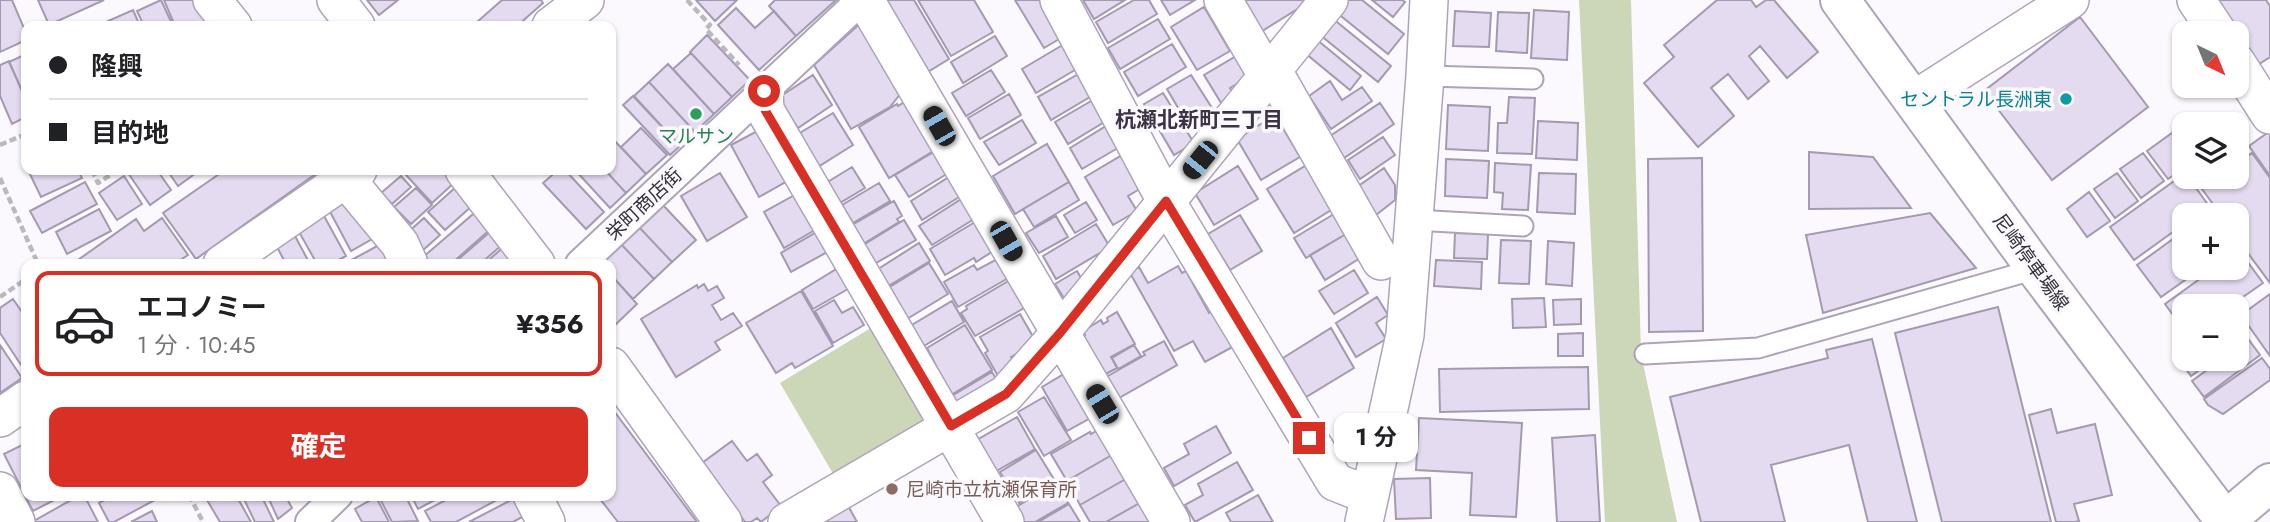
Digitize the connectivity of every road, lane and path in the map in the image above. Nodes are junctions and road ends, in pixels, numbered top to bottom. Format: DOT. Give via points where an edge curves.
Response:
graph roads {
  1 [pos="212,0"];
  2 [pos="336,0"];
  3 [pos="687,0"];
  4 [pos="861,0"];
  5 [pos="1059,0"];
  6 [pos="1223,0"];
  7 [pos="1329,0"];
  8 [pos="1429,0"];
  9 [pos="1840,0"];
  10 [pos="2070,0"];
  11 [pos="2196,0"];
  12 [pos="229,21"];
  13 [pos="352,21"];
  14 [pos="2210,21"];
  15 [pos="1270,74"];
  16 [pos="1425,76"];
  17 [pos="1533,79"];
  18 [pos="2249,82"];
  19 [pos="764,91"];
  20 [pos="1914,100"];
  21 [pos="2270,115"];
  22 [pos="21,136"];
  23 [pos="0,145"];
  24 [pos="94,175"];
  25 [pos="110,175"];
  26 [pos="346,175"];
  27 [pos="350,175"];
  28 [pos="468,175"];
  29 [pos="0,178"];
  30 [pos="1166,201"];
  31 [pos="1414,220"];
  32 [pos="1523,226"];
  33 [pos="36,259"];
  34 [pos="229,259"];
  35 [pos="407,259"];
  36 [pos="532,259"];
  37 [pos="585,259"];
  38 [pos="1381,261"];
  39 [pos="2036,270"];
  40 [pos="21,282"];
  41 [pos="0,297"];
  42 [pos="1060,333"];
  43 [pos="1645,354"];
  44 [pos="616,373"];
  45 [pos="21,403"];
  46 [pos="0,418"];
  47 [pos="951,426"];
  48 [pos="2270,484"];
  49 [pos="0,491"];
  50 [pos="192,501"];
  51 [pos="332,501"];
  52 [pos="535,501"];
  53 [pos="1366,508"];
  54 [pos="16,522"];
  55 [pos="203,522"];
  56 [pos="310,522"];
  57 [pos="546,522"];
  58 [pos="723,522"];
  59 [pos="787,522"];
  60 [pos="1005,522"];
  61 [pos="1171,522"];
  62 [pos="2225,522"];
  1 -- 12 [label="street"];
  2 -- 13 [label="street"];
  3 -- 19 [label="path" via="710,25 706,29"];
  4 -- 19 [label="street, 栄町商店街"];
  4 -- 42 [label="street"];
  5 -- 30 [label="street"];
  6 -- 15 [label="street"];
  7 -- 15 [label="street"];
  8 -- 16 [label="street"];
  9 -- 20 [label="main road, 尼崎停車場線"];
  10 -- 20 [label="street"];
  11 -- 14 [label="street"];
  15 -- 30 [label="street"];
  15 -- 38 [label="street"];
  16 -- 17 [label="lane"];
  16 -- 31 [label="street"];
  18 -- 21 [label="street"];
  19 -- 37 [label="street, 栄町商店街"];
  19 -- 47 [label="street" via="765,110"];
  20 -- 39 [label="main road, 尼崎停車場線"];
  22 -- 23 [label="path"];
  24 -- 25 [label="path" via="98,183"];
  26 -- 34 [label="street"];
  27 -- 35 [label="street"];
  28 -- 36 [label="street"];
  29 -- 33 [label="path"];
  30 -- 42 [label="street"];
  30 -- 53 [label="street" via="1335,482"];
  31 -- 32 [label="lane"];
  31 -- 53 [label="street" via="1405,335"];
  39 -- 43 [label="lane" via="1758,348"];
  39 -- 62 [label="main road, 尼崎停車場線"];
  40 -- 41 [label="path"];
  42 -- 47 [label="street" via="1006,394"];
  42 -- 61 [label="street"];
  44 -- 58 [label="street"];
  45 -- 46 [label="street"];
  47 -- 59 [label="street"];
  47 -- 60 [label="street"];
  48 -- 62 [label="main road"];
  49 -- 54 [label="street"];
  50 -- 55 [label="path"];
  51 -- 56 [label="street"];
  52 -- 57 [label="street"];
}
